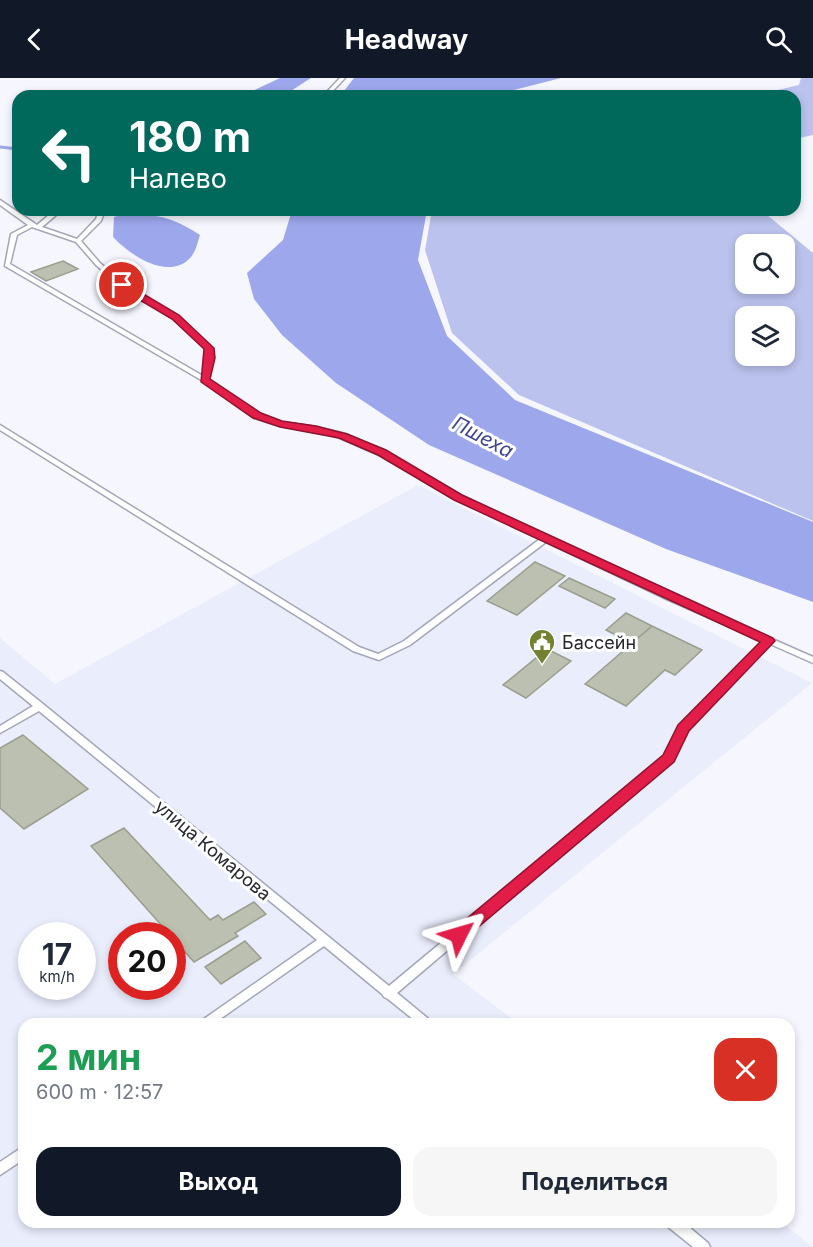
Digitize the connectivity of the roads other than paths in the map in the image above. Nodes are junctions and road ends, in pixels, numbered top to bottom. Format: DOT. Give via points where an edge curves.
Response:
graph roads {
  1 [pos="343,78"];
  2 [pos="331,90"];
  3 [pos="22,216"];
  4 [pos="49,216"];
  5 [pos="100,216"];
  6 [pos="35,225"];
  7 [pos="78,241"];
  8 [pos="205,380"];
  9 [pos="0,427"];
  10 [pos="545,539"];
  11 [pos="768,641"];
  12 [pos="813,660"];
  13 [pos="0,674"];
  14 [pos="40,706"];
  15 [pos="0,730"];
  16 [pos="323,941"];
  17 [pos="388,994"];
  18 [pos="214,1018"];
  19 [pos="418,1018"];
  20 [pos="18,1156"];
  21 [pos="0,1169"];
  22 [pos="679,1228"];
  23 [pos="703,1247"];
  1 -- 2 [label="lane"];
  3 -- 6 [label="lane"];
  4 -- 6 [label="lane"];
  5 -- 7 [label="lane"];
  6 -- 7 [label="lane"];
  6 -- 8 [label="lane" via="14,234 7,265"];
  7 -- 8 [label="lane" via="122,285 176,317 209,348"];
  8 -- 10 [label="lane" via="257,416 353,440"];
  9 -- 10 [label="lane" via="356,649 378,657 407,643"];
  10 -- 11 [label="lane"];
  11 -- 12 [label="lane"];
  11 -- 17 [label="lane" via="683,729 669,758"];
  13 -- 14 [label="lane, улица Комарова"];
  14 -- 15 [label="lane"];
  14 -- 16 [label="lane, улица Комарова"];
  16 -- 17 [label="lane, улица Комарова"];
  16 -- 18 [label="lane"];
  17 -- 19 [label="lane, улица Комарова"];
  20 -- 21 [label="lane"];
  22 -- 23 [label="lane"];
}
